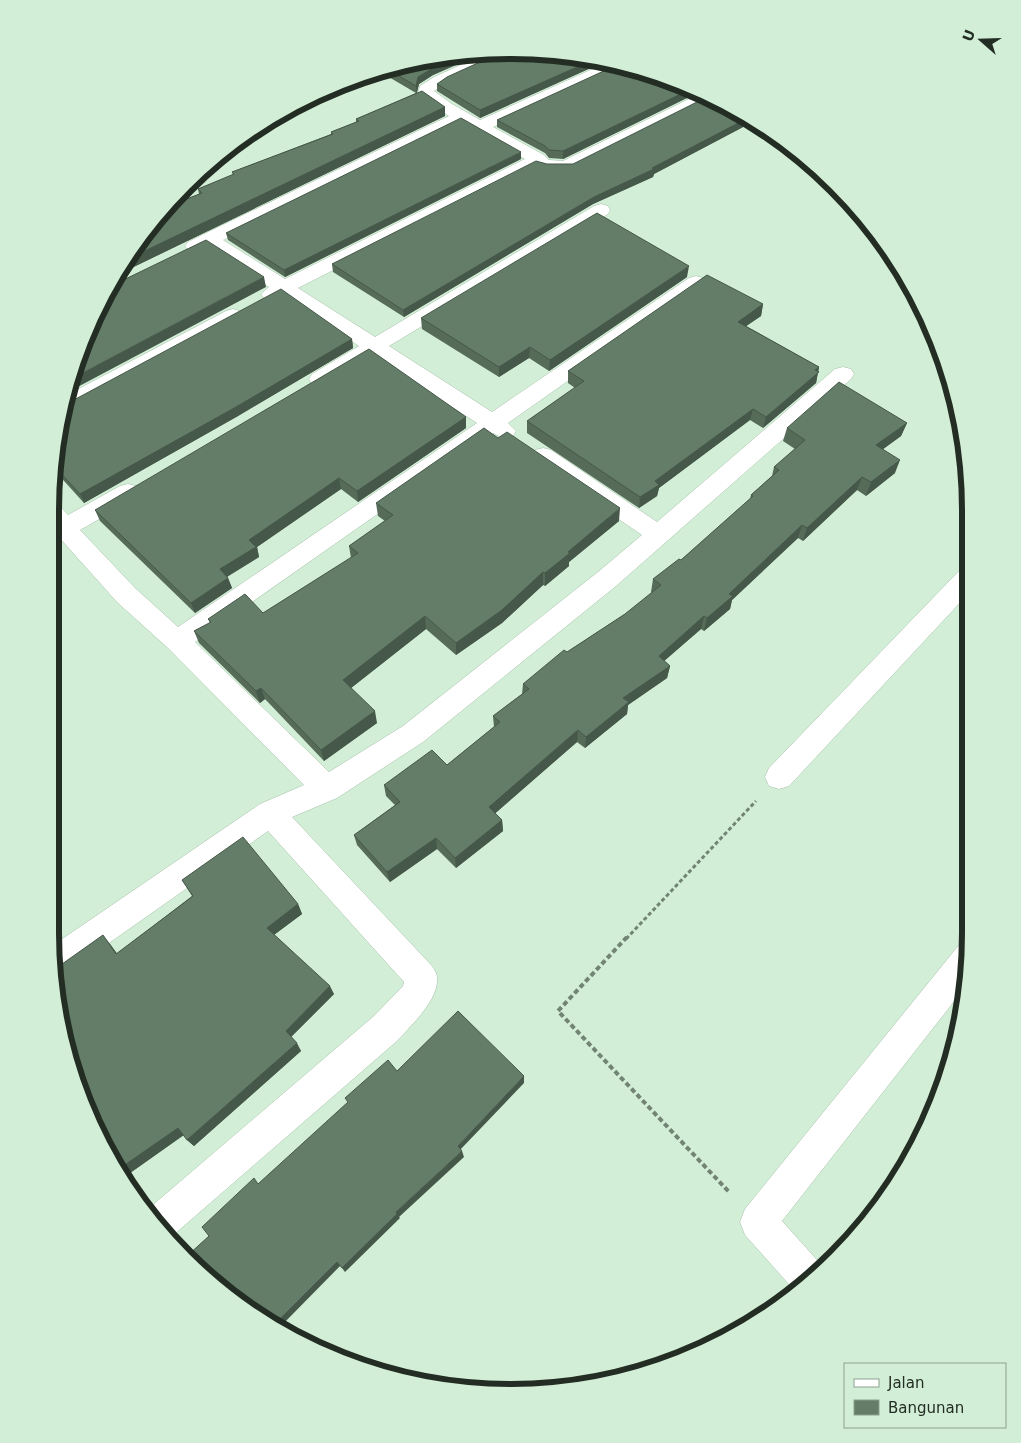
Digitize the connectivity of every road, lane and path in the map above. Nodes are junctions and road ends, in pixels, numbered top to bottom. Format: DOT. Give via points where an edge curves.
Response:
graph roads {
  1 [pos="485,60"];
  2 [pos="606,69"];
  3 [pos="700,100"];
  4 [pos="461,117"];
  5 [pos="480,126"];
  6 [pos="534,161"];
  7 [pos="600,210"];
  8 [pos="209,239"];
  9 [pos="175,256"];
  10 [pos="696,282"];
  11 [pos="285,287"];
  12 [pos="374,346"];
  13 [pos="843,374"];
  14 [pos="306,387"];
  15 [pos="73,400"];
  16 [pos="492,422"];
  17 [pos="147,480"];
  18 [pos="59,518"];
  19 [pos="59,521"];
  20 [pos="658,534"];
  21 [pos="962,584"];
  22 [pos="177,641"];
  23 [pos="778,777"];
  24 [pos="327,789"];
  25 [pos="270,813"];
  26 [pos="60,959"];
  27 [pos="960,968"];
  28 [pos="163,1221"];
  29 [pos="758,1222"];
  30 [pos="806,1274"];
  1 -- 4 [label="street" via="426,89 430,98"];
  2 -- 5 [label="street"];
  3 -- 6 [label="street" via="566,166 547,166"];
  4 -- 5 [label="street"];
  4 -- 8 [label="street"];
  5 -- 6 [label="street" via="538,159"];
  6 -- 11 [label="street"];
  7 -- 12 [label="street"];
  8 -- 9 [label="street"];
  8 -- 11 [label="street"];
  10 -- 16 [label="street"];
  11 -- 12 [label="street"];
  11 -- 15 [label="street"];
  12 -- 14 [label="street"];
  12 -- 16 [label="street"];
  13 -- 20 [label="street"];
  16 -- 20 [label="street"];
  16 -- 22 [label="street"];
  17 -- 18 [label="street"];
  19 -- 22 [label="street" via="108,578"];
  20 -- 24 [label="street" via="607,579 413,734"];
  21 -- 23 [label="street"];
  22 -- 24 [label="street"];
  23 -- 29 [label="path" via="558,1011"];
  24 -- 25 [label="street"];
  25 -- 26 [label="street"];
  25 -- 28 [label="street" via="421,977 418,994 386,1028"];
  27 -- 29 [label="street"];
  29 -- 30 [label="street"];
}
